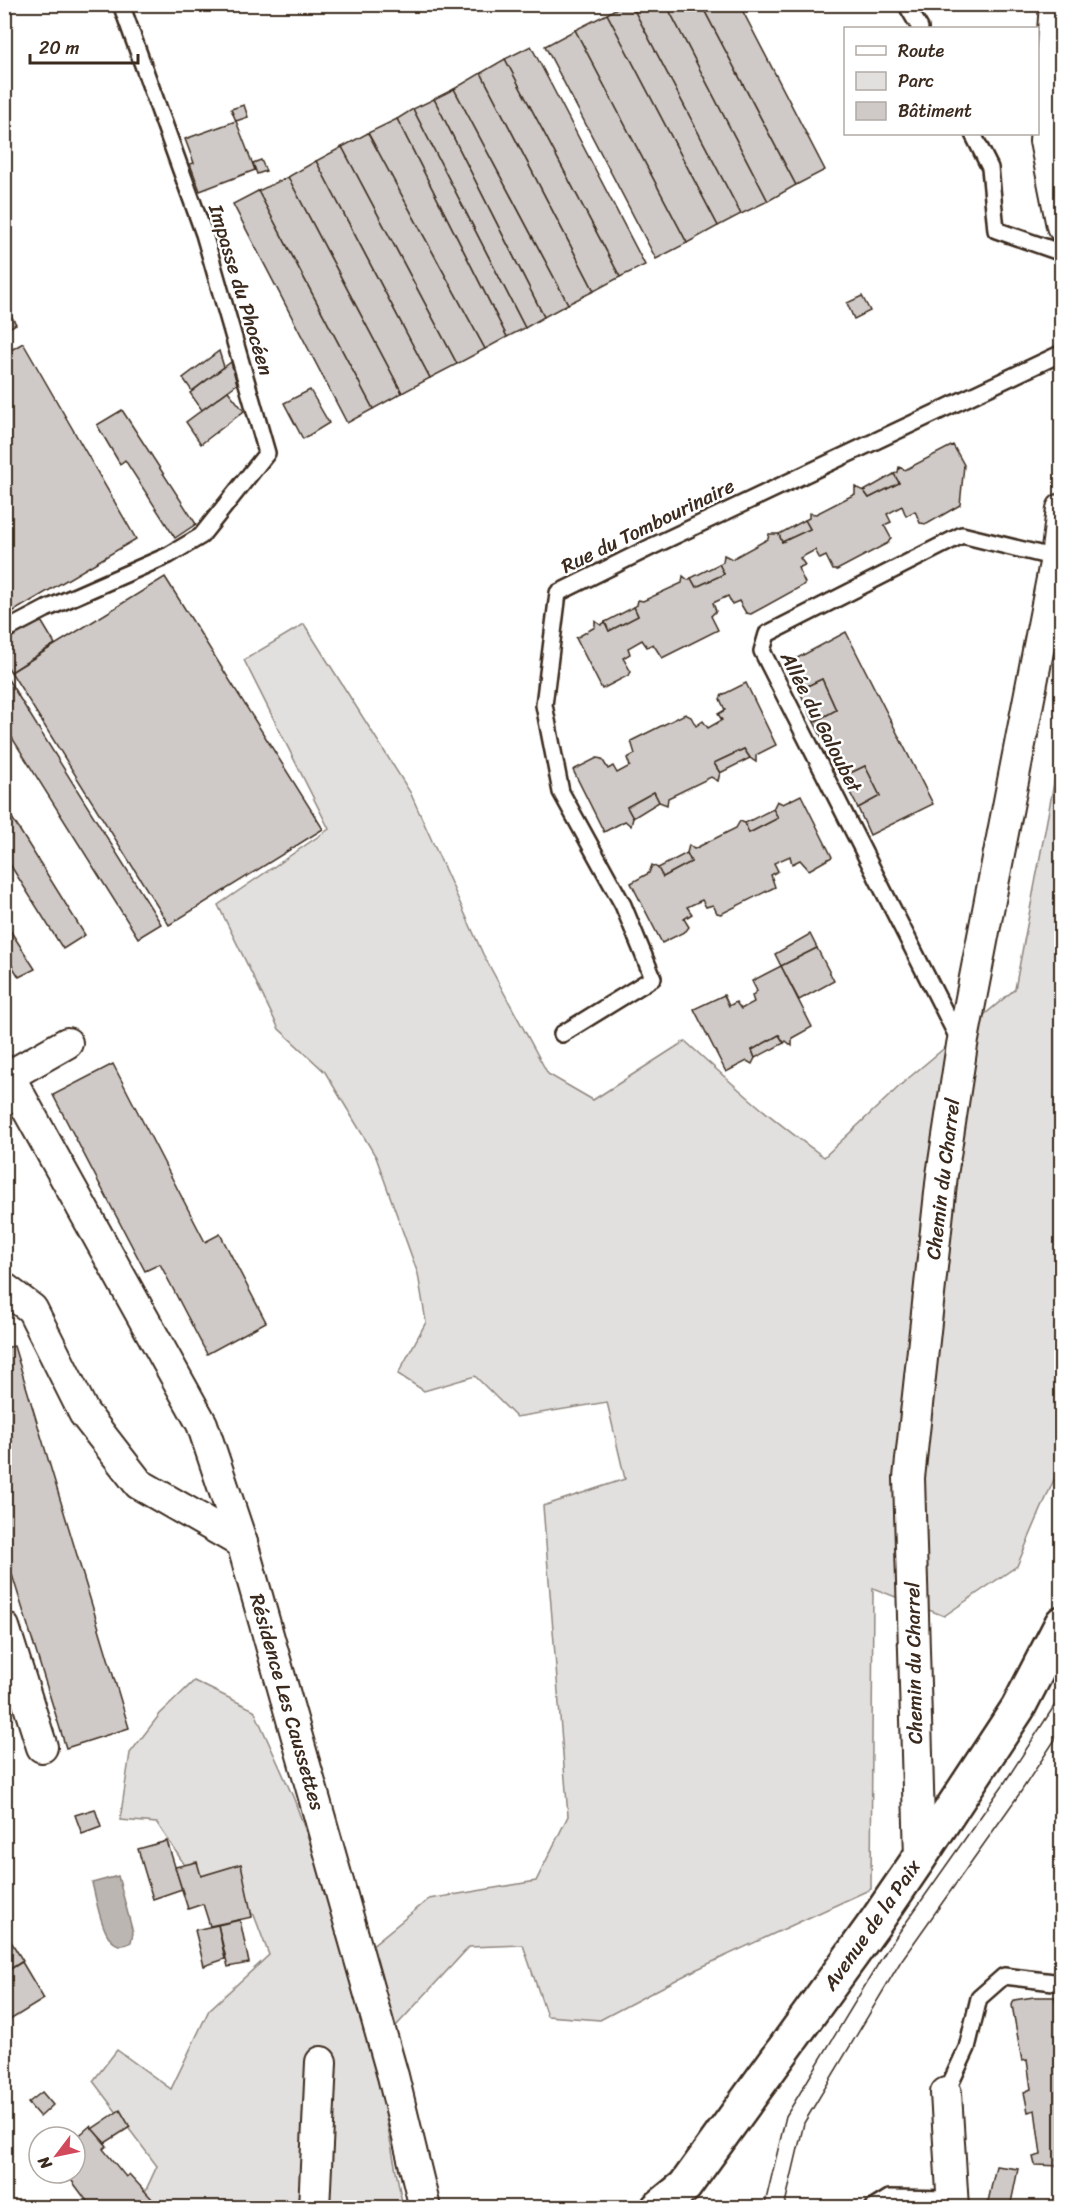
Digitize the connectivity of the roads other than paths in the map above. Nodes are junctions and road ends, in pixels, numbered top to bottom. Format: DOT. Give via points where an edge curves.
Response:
graph roads {
  1 [pos="121,4"];
  2 [pos="906,4"];
  3 [pos="1055,4"];
  4 [pos="919,27"];
  5 [pos="974,135"];
  6 [pos="1062,226"];
  7 [pos="1062,253"];
  8 [pos="1062,353"];
  9 [pos="1062,509"];
  10 [pos="1056,558"];
  11 [pos="4,631"];
  12 [pos="562,1034"];
  13 [pos="67,1043"];
  14 [pos="962,1045"];
  15 [pos="4,1288"];
  16 [pos="242,1544"];
  17 [pos="1062,1623"];
  18 [pos="4,1627"];
  19 [pos="42,1747"];
  20 [pos="920,1857"];
  21 [pos="1062,1983"];
  22 [pos="321,2062"];
  23 [pos="946,2092"];
  24 [pos="953,2203"];
  25 [pos="314,2208"];
  26 [pos="425,2208"];
  27 [pos="658,2208"];
  28 [pos="873,2208"];
  1 -- 11 [label="lane, Impasse du Phocéen" via="204,234 267,453 201,536"];
  2 -- 4 [label="lane"];
  3 -- 6 [label="street" via="1045,141"];
  5 -- 7 [label="lane" via="990,168 996,230"];
  8 -- 12 [label="lane, Rue du Tombourinaire" via="558,593 544,705 561,792 623,904 653,978"];
  9 -- 10 [label="street, Chemin du Charrel"];
  10 -- 14 [label="street, Chemin du Charrel"];
  10 -- 14 [label="lane, Allée du Galoubet" via="962,535 767,634 762,651"];
  13 -- 16 [label="street, Résidence Les Caussettes" via="9,1076 202,1424"];
  14 -- 20 [label="street, Chemin du Charrel" via="942,1175 909,1478"];
  15 -- 16 [label="street" via="33,1309 84,1413 139,1484"];
  16 -- 26 [label="street, Résidence Les Caussettes" via="393,2076"];
  17 -- 20 [label="street, Avenue de la Paix" via="1018,1708"];
  18 -- 19 [label="street"];
  20 -- 27 [label="street, Avenue de la Paix" via="685,2186"];
  21 -- 23 [label="lane" via="1004,1976 979,1998 967,2048"];
  22 -- 25 [label="street"];
  23 -- 24 [label="street"];
  24 -- 28 [label="lane" via="889,2198"];
}
